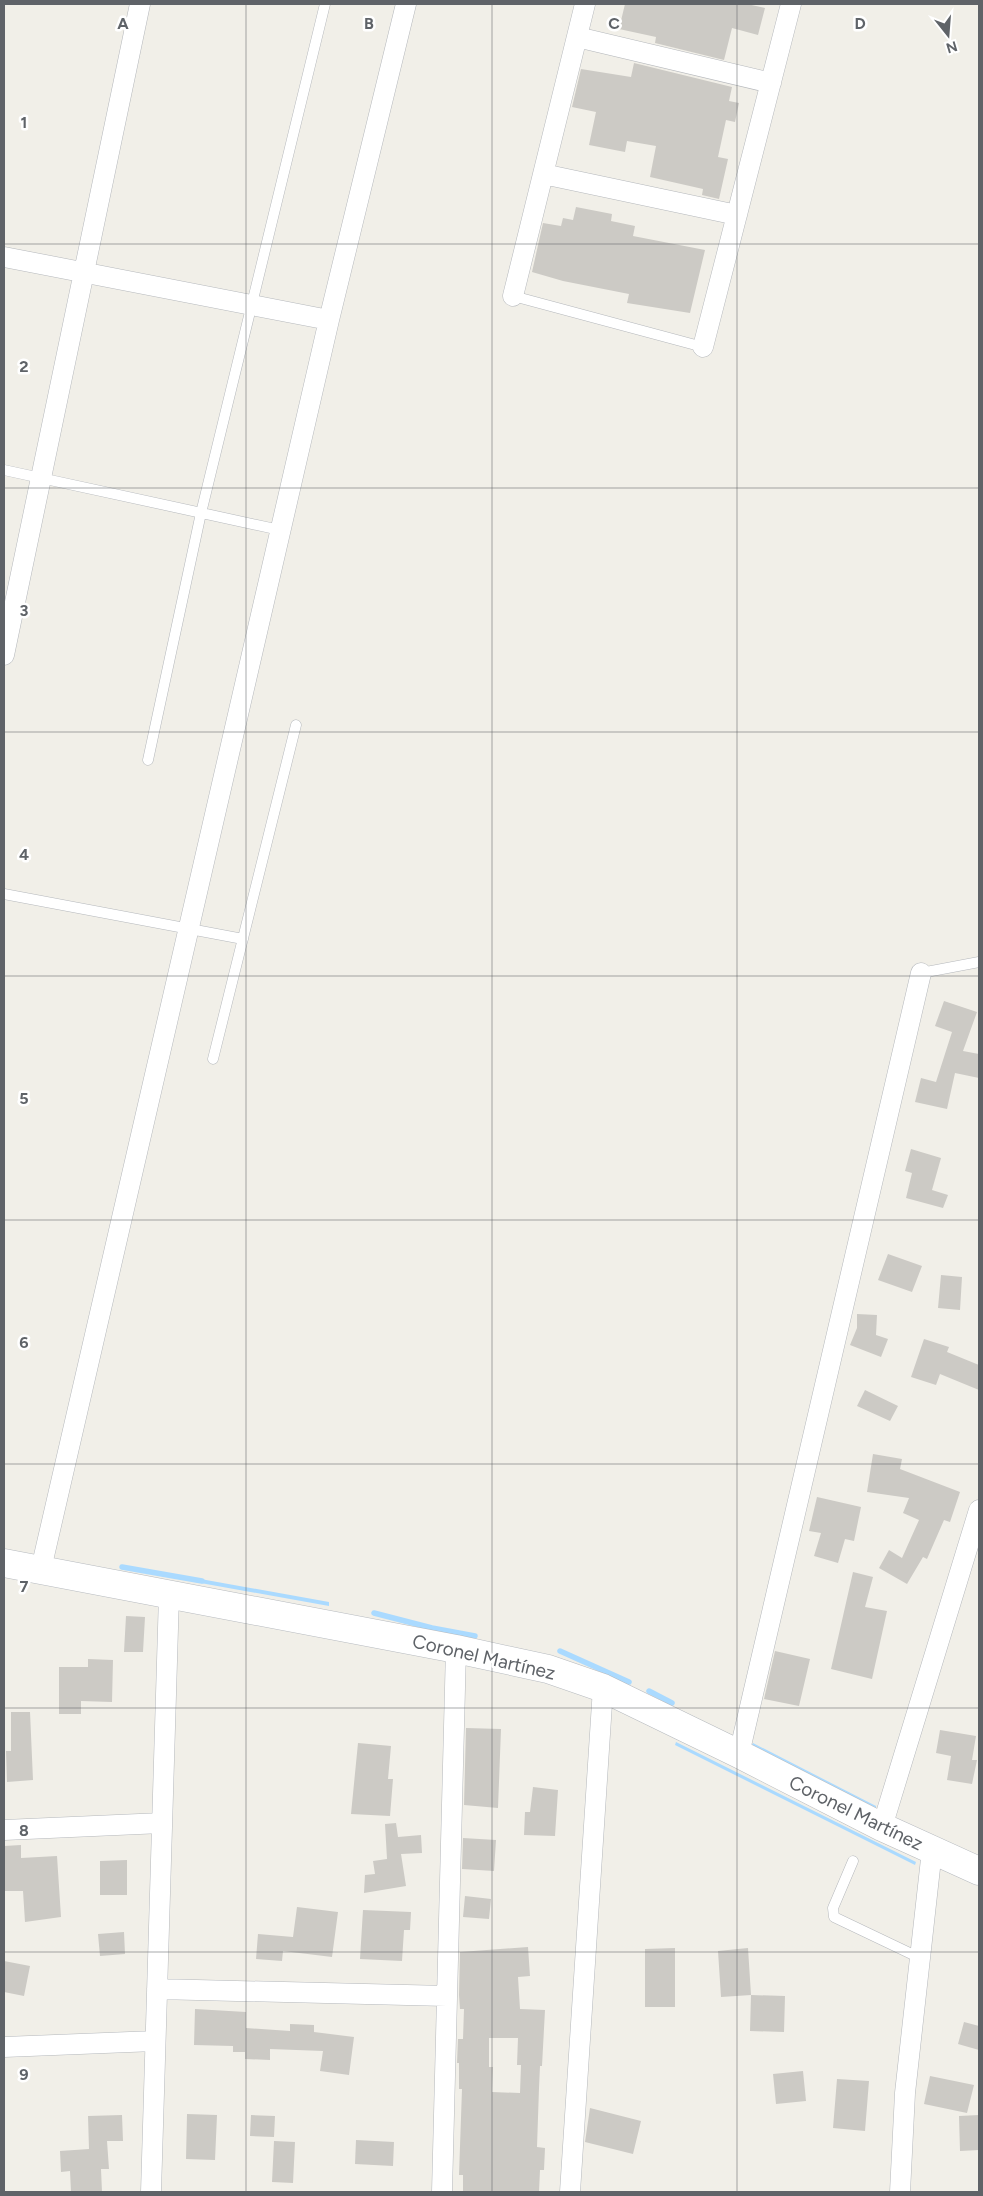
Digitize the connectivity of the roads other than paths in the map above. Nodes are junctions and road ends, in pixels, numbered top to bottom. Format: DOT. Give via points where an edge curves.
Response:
graph roads {
  1 [pos="140,4"];
  2 [pos="325,4"];
  3 [pos="406,4"];
  4 [pos="585,4"];
  5 [pos="791,4"];
  6 [pos="577,37"];
  7 [pos="771,83"];
  8 [pos="543,174"];
  9 [pos="737,215"];
  10 [pos="4,257"];
  11 [pos="84,271"];
  12 [pos="513,296"];
  13 [pos="251,304"];
  14 [pos="329,320"];
  15 [pos="703,347"];
  16 [pos="4,470"];
  17 [pos="41,478"];
  18 [pos="200,513"];
  19 [pos="280,530"];
  20 [pos="4,655"];
  21 [pos="296,725"];
  22 [pos="148,760"];
  23 [pos="4,894"];
  24 [pos="188,928"];
  25 [pos="243,939"];
  26 [pos="979,962"];
  27 [pos="921,974"];
  28 [pos="213,1058"];
  29 [pos="979,1510"];
  30 [pos="4,1563"];
  31 [pos="41,1569"];
  32 [pos="169,1596"];
  33 [pos="456,1648"];
  34 [pos="603,1688"];
  35 [pos="739,1754"];
  36 [pos="162,1823"];
  37 [pos="882,1827"];
  38 [pos="4,1830"];
  39 [pos="941,1854"];
  40 [pos="853,1860"];
  41 [pos="979,1871"];
  42 [pos="920,1958"];
  43 [pos="157,1989"];
  44 [pos="447,1996"];
  45 [pos="155,2041"];
  46 [pos="4,2047"];
  47 [pos="151,2192"];
  48 [pos="442,2192"];
  49 [pos="570,2192"];
  50 [pos="900,2192"];
  1 -- 11 [label="street"];
  2 -- 13 [label="lane"];
  3 -- 14 [label="street"];
  4 -- 6 [label="street"];
  5 -- 7 [label="street"];
  6 -- 7 [label="street"];
  6 -- 8 [label="street"];
  7 -- 9 [label="street"];
  8 -- 9 [label="street"];
  8 -- 12 [label="street"];
  9 -- 15 [label="street"];
  10 -- 11 [label="street"];
  11 -- 13 [label="street"];
  11 -- 17 [label="street"];
  12 -- 15 [label="lane"];
  13 -- 14 [label="street"];
  13 -- 18 [label="lane"];
  14 -- 19 [label="street"];
  16 -- 17 [label="lane"];
  17 -- 18 [label="lane"];
  17 -- 20 [label="street"];
  18 -- 19 [label="lane"];
  18 -- 22 [label="lane"];
  19 -- 24 [label="street"];
  21 -- 25 [label="lane"];
  23 -- 24 [label="lane"];
  24 -- 25 [label="lane"];
  24 -- 31 [label="street"];
  25 -- 28 [label="lane"];
  26 -- 27 [label="lane"];
  27 -- 35 [label="street"];
  29 -- 37 [label="street"];
  30 -- 31 [label="main road, Coronel Martínez"];
  31 -- 32 [label="main road, Coronel Martínez"];
  32 -- 33 [label="main road, Coronel Martínez"];
  32 -- 36 [label="street"];
  33 -- 34 [label="main road, Coronel Martínez" via="548,1669"];
  33 -- 44 [label="street"];
  34 -- 35 [label="main road, Coronel Martínez"];
  34 -- 49 [label="street"];
  35 -- 37 [label="main road, Coronel Martínez"];
  36 -- 38 [label="street"];
  36 -- 43 [label="street"];
  37 -- 39 [label="main road, Coronel Martínez"];
  39 -- 41 [label="main road, Coronel Martínez"];
  39 -- 42 [label="street"];
  40 -- 42 [label="lane" via="833,1908 834,1917"];
  42 -- 50 [label="street" via="905,2093"];
  43 -- 44 [label="street"];
  43 -- 45 [label="street"];
  44 -- 48 [label="street"];
  45 -- 46 [label="street"];
  45 -- 47 [label="street"];
}
